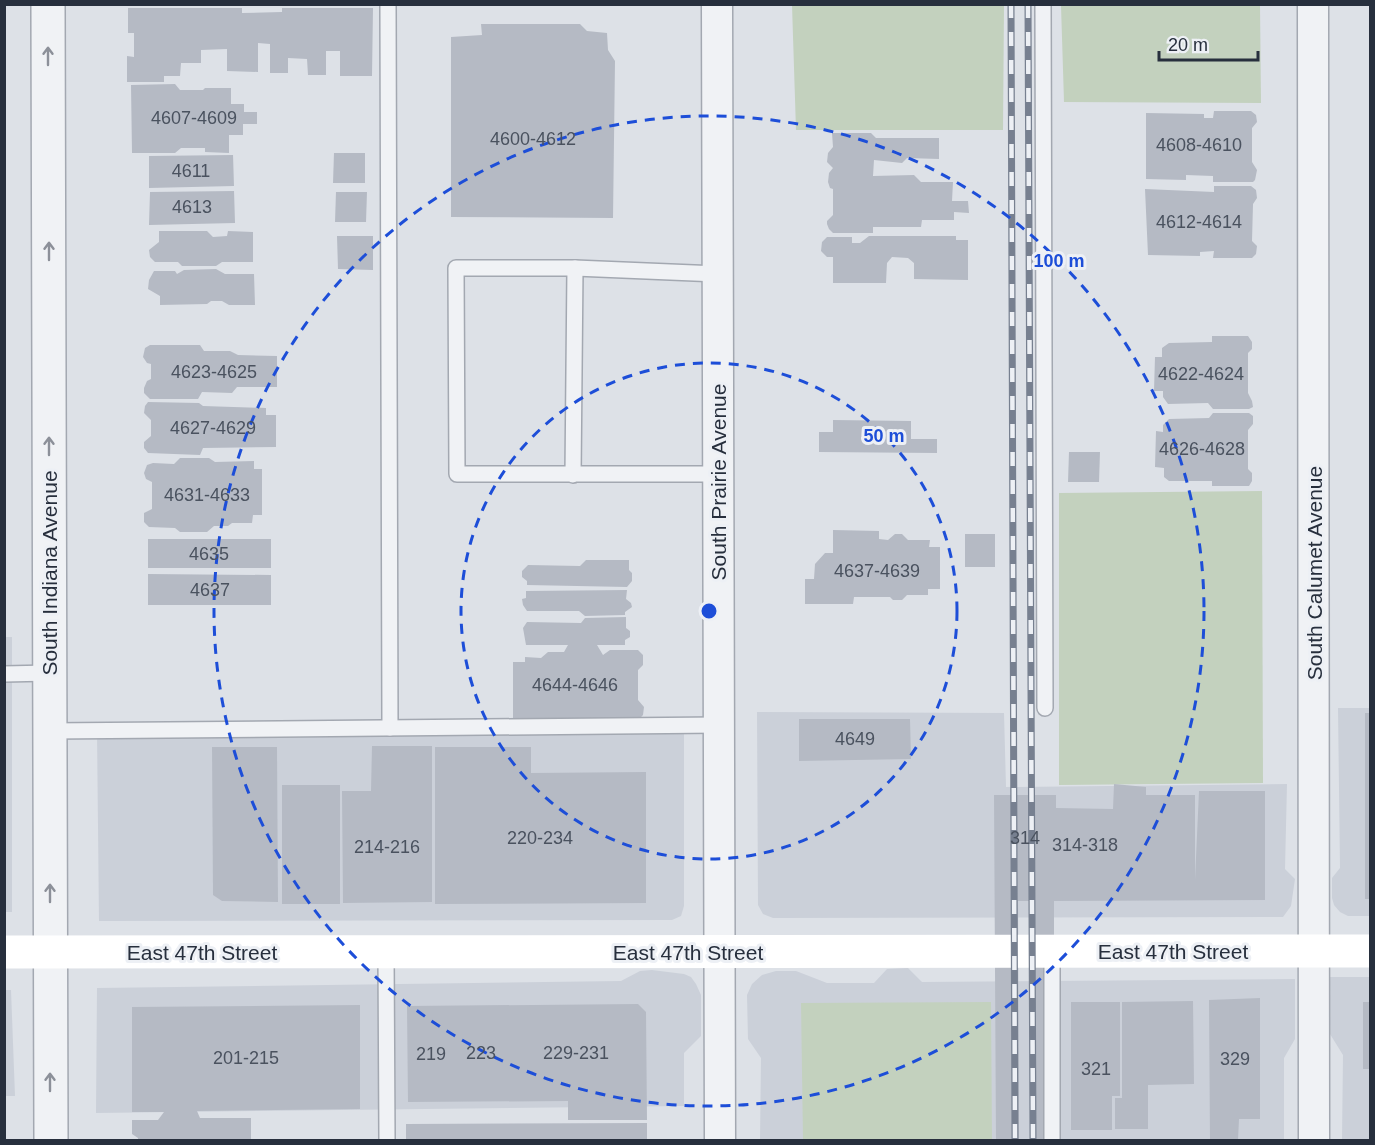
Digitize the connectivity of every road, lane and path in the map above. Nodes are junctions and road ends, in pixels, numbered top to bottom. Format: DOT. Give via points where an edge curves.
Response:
graph roads {
  1 [pos="48,4"];
  2 [pos="387,4"];
  3 [pos="717,4"];
  4 [pos="1043,4"];
  5 [pos="1313,4"];
  6 [pos="574,268"];
  7 [pos="718,274"];
  8 [pos="718,474"];
  9 [pos="573,475"];
  10 [pos="49,673"];
  11 [pos="4,674"];
  12 [pos="1045,708"];
  13 [pos="719,725"];
  14 [pos="390,728"];
  15 [pos="50,731"];
  16 [pos="719,951"];
  17 [pos="1314,951"];
  18 [pos="1371,951"];
  19 [pos="4,952"];
  20 [pos="50,952"];
  21 [pos="386,952"];
  22 [pos="1052,952"];
  23 [pos="51,1140"];
  24 [pos="387,1140"];
  25 [pos="720,1140"];
  26 [pos="1052,1140"];
  27 [pos="1314,1140"];
  10 -- 1 [label="street, South Indiana Avenue, one-way"];
  2 -- 14 [label="lane"];
  3 -- 7 [label="street, South Prairie Avenue"];
  4 -- 12 [label="lane"];
  5 -- 17 [label="street, South Calumet Avenue"];
  6 -- 7 [label="lane"];
  6 -- 9 [label="lane"];
  6 -- 9 [label="lane" via="456,268 457,474"];
  7 -- 8 [label="street, South Prairie Avenue"];
  8 -- 9 [label="lane"];
  8 -- 13 [label="street, South Prairie Avenue"];
  10 -- 11 [label="lane"];
  10 -- 15 [label="street, South Indiana Avenue"];
  13 -- 14 [label="lane"];
  13 -- 16 [label="street, South Prairie Avenue"];
  14 -- 15 [label="lane"];
  20 -- 15 [label="street, South Indiana Avenue, one-way"];
  16 -- 21 [label="main road, East 47th Street"];
  16 -- 22 [label="main road, East 47th Street"];
  16 -- 25 [label="street, South Prairie Avenue"];
  17 -- 18 [label="main road, East 47th Street"];
  17 -- 22 [label="main road, East 47th Street"];
  17 -- 27 [label="street, South Calumet Avenue"];
  19 -- 20 [label="main road, East 47th Street"];
  20 -- 21 [label="main road, East 47th Street"];
  23 -- 20 [label="street, South Indiana Avenue, one-way"];
  21 -- 24 [label="lane"];
  22 -- 26 [label="lane"];
}
